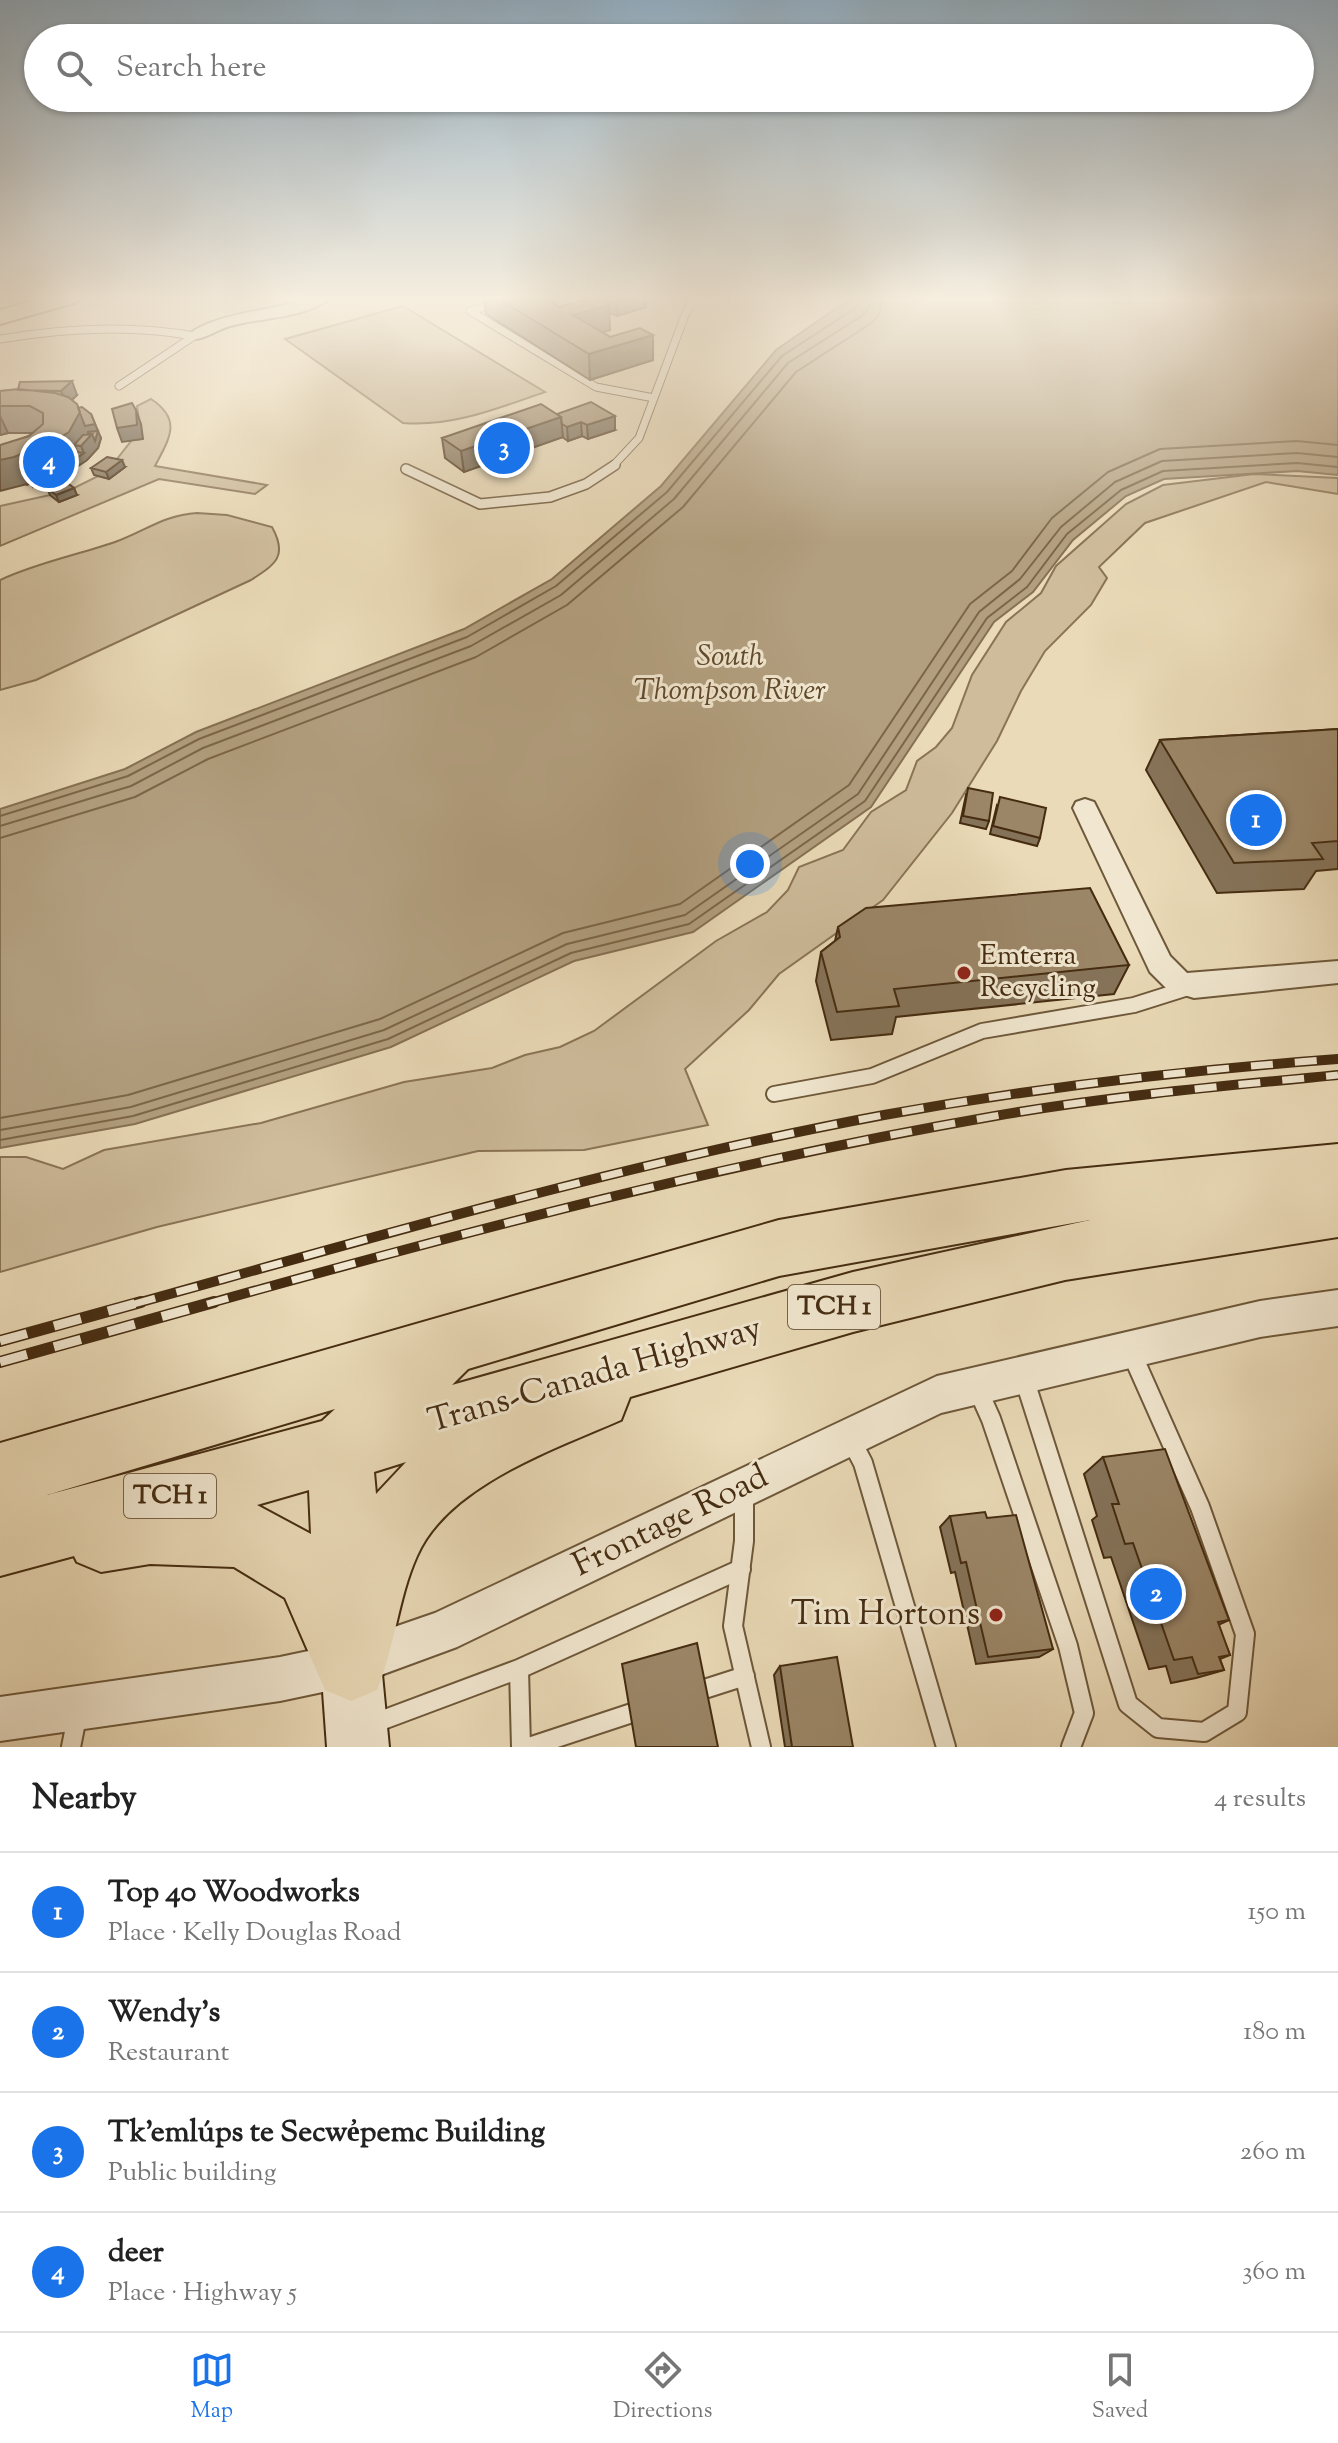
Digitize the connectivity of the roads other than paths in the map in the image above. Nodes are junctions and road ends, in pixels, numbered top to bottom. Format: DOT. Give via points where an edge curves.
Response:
graph roads {
  1 [pos="130,379"];
  2 [pos="582,379"];
  3 [pos="661,379"];
  4 [pos="119,386"];
  5 [pos="654,398"];
  6 [pos="406,469"];
  7 [pos="1085,808"];
  8 [pos="1338,972"];
  9 [pos="1194,986"];
  10 [pos="774,1094"];
  11 [pos="1338,1169"];
  12 [pos="1338,1210"];
  13 [pos="853,1302"];
  14 [pos="1338,1308"];
  15 [pos="452,1343"];
  16 [pos="1130,1350"];
  17 [pos="1023,1375"];
  18 [pos="975,1386"];
  19 [pos="849,1437"];
  20 [pos="340,1449"];
  21 [pos="0,1476"];
  22 [pos="744,1487"];
  23 [pos="0,1542"];
  24 [pos="0,1553"];
  25 [pos="741,1569"];
  26 [pos="351,1664"];
  27 [pos="519,1669"];
  28 [pos="745,1676"];
  29 [pos="0,1719"];
  30 [pos="75,1728"];
  31 [pos="358,1738"];
  32 [pos="521,1747"];
  33 [pos="529,1747"];
  34 [pos="761,1747"];
  35 [pos="946,1747"];
  36 [pos="1071,1747"];
  1 -- 4 [label="lane"];
  2 -- 5 [label="lane" via="596,387"];
  3 -- 5 [label="lane"];
  5 -- 6 [label="lane" via="629,452 586,484 550,497 480,504"];
  7 -- 9 [label="street" via="1160,964 1178,982"];
  8 -- 9 [label="street"];
  9 -- 10 [label="lane" via="1134,1005 982,1031 872,1076"];
  11 -- 15 [label="highway, TCH 1" via="1066,1196 779,1248"];
  12 -- 13 [label="highway, Trans-Canada Highway / TCH 1" via="1065,1252"];
  13 -- 20 [label="highway, Trans-Canada Highway / TCH 1"];
  13 -- 26 [label="highway" via="619,1388 489,1447 424,1488 400,1518 383,1557"];
  14 -- 16 [label="street, Frontage Road" via="1260,1319"];
  15 -- 20 [label="highway"];
  15 -- 21 [label="highway, TCH 1"];
  16 -- 17 [label="street, Frontage Road"];
  16 -- 17 [label="lane" via="1200,1507 1245,1634 1237,1712 1204,1732 1158,1728 1128,1704"];
  17 -- 18 [label="street, Frontage Road"];
  18 -- 19 [label="street, Frontage Road" via="937,1395"];
  18 -- 36 [label="lane" via="1068,1646 1084,1713"];
  19 -- 22 [label="street, Frontage Road"];
  19 -- 35 [label="lane" via="863,1463"];
  20 -- 23 [label="highway, Trans-Canada Highway / TCH 1"];
  20 -- 26 [label="highway"];
  22 -- 25 [label="lane"];
  22 -- 26 [label="street, Frontage Road" via="442,1632"];
  24 -- 26 [label="highway" via="150,1530 242,1533 310,1573"];
  25 -- 27 [label="lane"];
  25 -- 28 [label="lane" via="733,1626"];
  26 -- 30 [label="street, Frontage Road"];
  26 -- 31 [label="street"];
  27 -- 31 [label="lane"];
  27 -- 32 [label="lane"];
  28 -- 33 [label="lane"];
  28 -- 34 [label="lane"];
  29 -- 30 [label="street, Frontage Road"];
}
